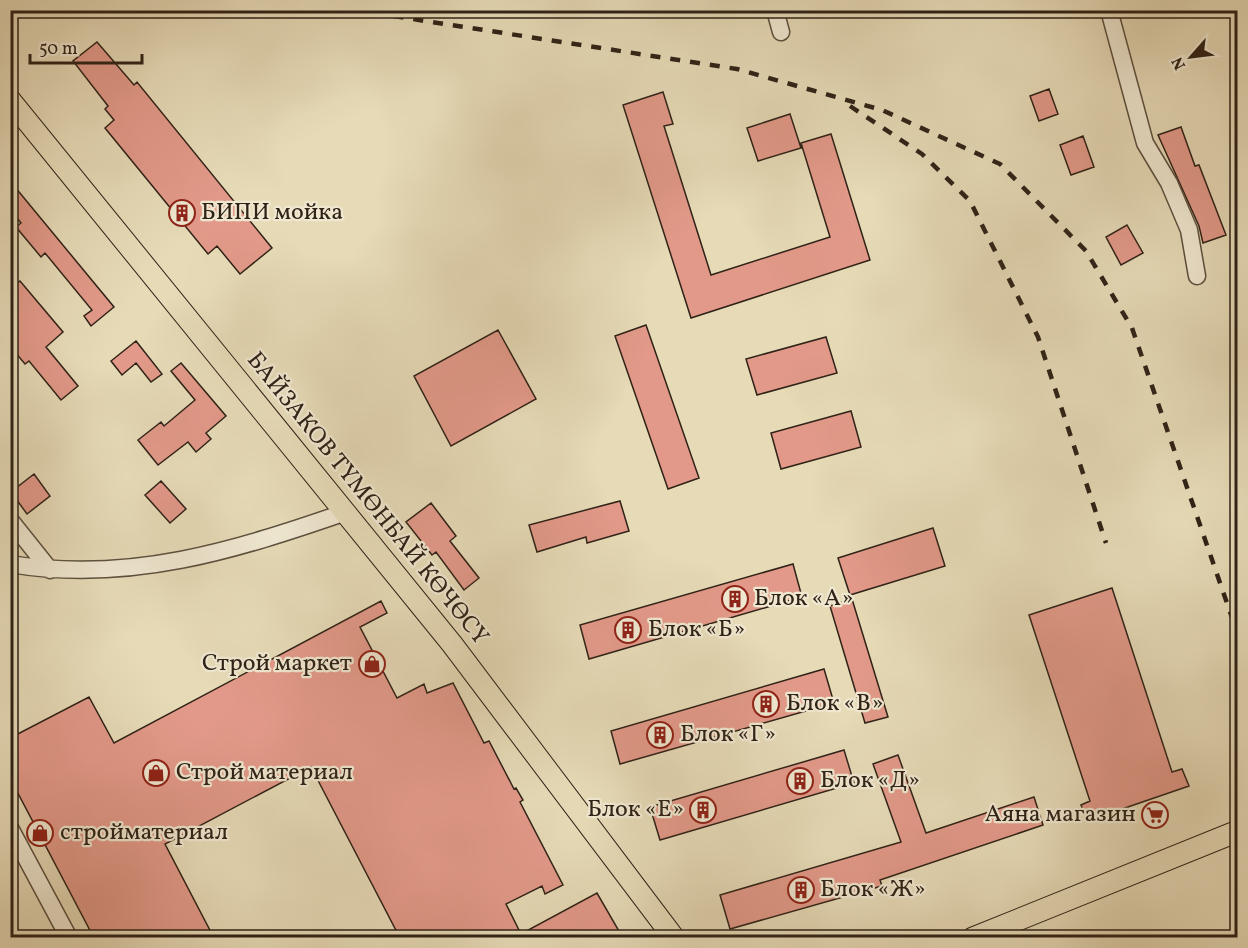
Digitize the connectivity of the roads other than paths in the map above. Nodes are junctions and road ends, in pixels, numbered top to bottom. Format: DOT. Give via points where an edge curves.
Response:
graph roads {
  1 [pos="775,10"];
  2 [pos="1109,10"];
  3 [pos="781,32"];
  4 [pos="10,100"];
  5 [pos="1197,276"];
  6 [pos="346,512"];
  7 [pos="10,520"];
  8 [pos="10,564"];
  9 [pos="50,570"];
  10 [pos="10,828"];
  11 [pos="1238,831"];
  12 [pos="69,938"];
  13 [pos="674,938"];
  14 [pos="973,938"];
  1 -- 3 [label="street"];
  2 -- 5 [label="street" via="1145,143 1169,183 1189,230"];
  4 -- 6 [label="main road, БАЙЗАКОВ ТҮМӨНБАЙ КӨЧӨСҮ"];
  6 -- 9 [label="street" via="254,544 136,569"];
  6 -- 13 [label="main road, БАЙЗАКОВ ТҮМӨНБАЙ КӨЧӨСҮ" via="459,652"];
  7 -- 9 [label="street"];
  8 -- 9 [label="street"];
  10 -- 12 [label="street"];
  11 -- 14 [label="main road"];
}
